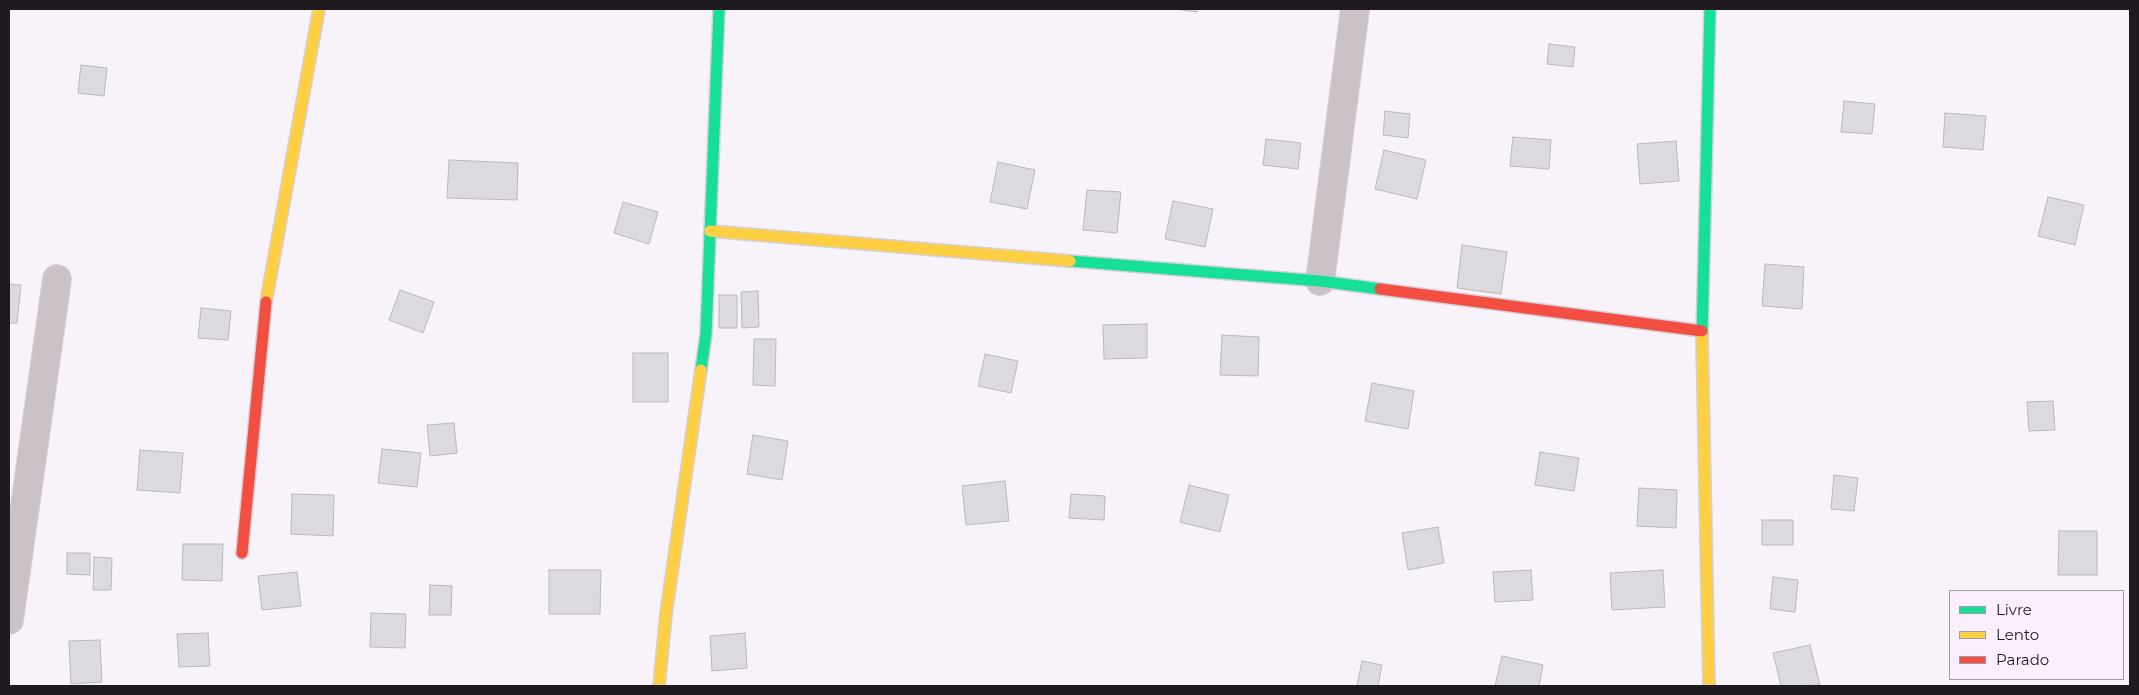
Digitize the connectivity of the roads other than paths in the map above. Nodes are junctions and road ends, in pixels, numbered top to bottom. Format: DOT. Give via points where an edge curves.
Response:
graph roads {
  1 [pos="319,9"];
  2 [pos="719,9"];
  3 [pos="1355,9"];
  4 [pos="1710,9"];
  5 [pos="710,230"];
  6 [pos="57,279"];
  7 [pos="1320,281"];
  8 [pos="1702,331"];
  9 [pos="242,553"];
  10 [pos="9,620"];
  11 [pos="659,686"];
  12 [pos="1709,686"];
  1 -- 9 [label="street" via="266,307"];
  2 -- 5 [label="street"];
  3 -- 7 [label="street"];
  4 -- 8 [label="street"];
  5 -- 7 [label="street"];
  5 -- 11 [label="street" via="706,334 666,614"];
  6 -- 10 [label="street"];
  7 -- 8 [label="street"];
  8 -- 12 [label="street"];
}
